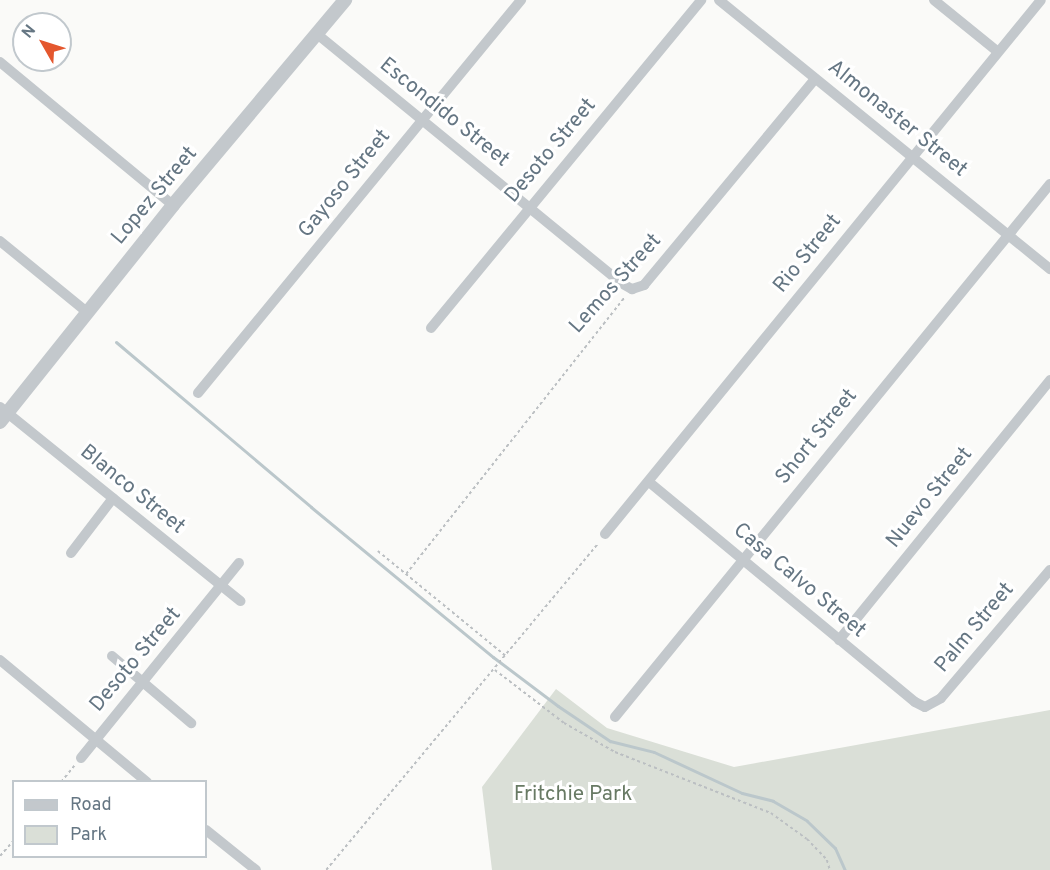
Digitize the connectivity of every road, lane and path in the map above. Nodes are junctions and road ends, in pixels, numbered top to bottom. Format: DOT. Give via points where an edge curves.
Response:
graph roads {
  1 [pos="345,0"];
  2 [pos="521,0"];
  3 [pos="701,0"];
  4 [pos="719,0"];
  5 [pos="934,0"];
  6 [pos="1041,0"];
  7 [pos="317,34"];
  8 [pos="998,52"];
  9 [pos="0,62"];
  10 [pos="815,79"];
  11 [pos="423,120"];
  12 [pos="913,155"];
  13 [pos="1050,184"];
  14 [pos="173,205"];
  15 [pos="530,207"];
  16 [pos="1008,234"];
  17 [pos="0,241"];
  18 [pos="1050,269"];
  19 [pos="632,289"];
  20 [pos="88,313"];
  21 [pos="431,328"];
  22 [pos="1050,380"];
  23 [pos="198,393"];
  24 [pos="2,414"];
  25 [pos="649,482"];
  26 [pos="113,498"];
  27 [pos="605,534"];
  28 [pos="378,551"];
  29 [pos="71,553"];
  30 [pos="742,558"];
  31 [pos="239,564"];
  32 [pos="1050,570"];
  33 [pos="406,574"];
  34 [pos="221,589"];
  35 [pos="240,601"];
  36 [pos="839,640"];
  37 [pos="112,656"];
  38 [pos="506,656"];
  39 [pos="0,660"];
  40 [pos="495,670"];
  41 [pos="141,681"];
  42 [pos="925,707"];
  43 [pos="615,717"];
  44 [pos="191,723"];
  45 [pos="96,739"];
  46 [pos="81,758"];
  47 [pos="63,780"];
  48 [pos="145,780"];
  49 [pos="207,831"];
  50 [pos="12,842"];
  51 [pos="0,856"];
  52 [pos="256,870"];
  53 [pos="326,870"];
  54 [pos="830,870"];
  1 -- 7 [label="street, Lopez Street"];
  2 -- 11 [label="street, Gayoso Street"];
  3 -- 15 [label="street, Desoto Street"];
  4 -- 10 [label="street, Almonaster Street"];
  5 -- 8 [label="street"];
  6 -- 8 [label="street, Rio Street"];
  7 -- 11 [label="street, Escondido Street"];
  7 -- 14 [label="street, Lopez Street"];
  8 -- 12 [label="street, Rio Street"];
  9 -- 14 [label="street"];
  10 -- 12 [label="street, Almonaster Street"];
  10 -- 19 [label="street, Lemos Street" via="644,285"];
  11 -- 15 [label="street, Escondido Street"];
  11 -- 23 [label="street, Gayoso Street"];
  12 -- 16 [label="street, Almonaster Street"];
  12 -- 25 [label="street, Rio Street"];
  13 -- 16 [label="street, Short Street"];
  14 -- 20 [label="street, Lopez Street"];
  15 -- 19 [label="street, Escondido Street"];
  15 -- 21 [label="street, Desoto Street"];
  16 -- 18 [label="street, Almonaster Street"];
  16 -- 30 [label="street, Short Street"];
  17 -- 20 [label="street"];
  19 -- 33 [label="path, Lemos Street"];
  20 -- 24 [label="street, Lopez Street"];
  22 -- 36 [label="street, Nuevo Street"];
  24 -- 26 [label="street, Blanco Street"];
  25 -- 27 [label="street, Rio Street"];
  25 -- 30 [label="street, Casa Calvo Street"];
  26 -- 29 [label="street"];
  26 -- 34 [label="street, Blanco Street"];
  27 -- 38 [label="path"];
  28 -- 33 [label="path"];
  30 -- 36 [label="street, Casa Calvo Street"];
  30 -- 43 [label="street, Short Street"];
  31 -- 34 [label="street, Desoto Street"];
  32 -- 42 [label="street, Palm Street" via="941,698"];
  33 -- 38 [label="path"];
  34 -- 35 [label="street, Blanco Street"];
  34 -- 41 [label="street, Desoto Street"];
  36 -- 42 [label="street, Casa Calvo Street"];
  37 -- 41 [label="street"];
  38 -- 40 [label="path"];
  39 -- 45 [label="street"];
  40 -- 53 [label="path"];
  40 -- 54 [label="path" via="564,723 615,753 771,813 807,839 827,860"];
  41 -- 44 [label="street"];
  41 -- 45 [label="street, Desoto Street"];
  45 -- 46 [label="street, Desoto Street"];
  45 -- 48 [label="street"];
  46 -- 47 [label="path"];
  49 -- 52 [label="street"];
  50 -- 51 [label="path"];
}
